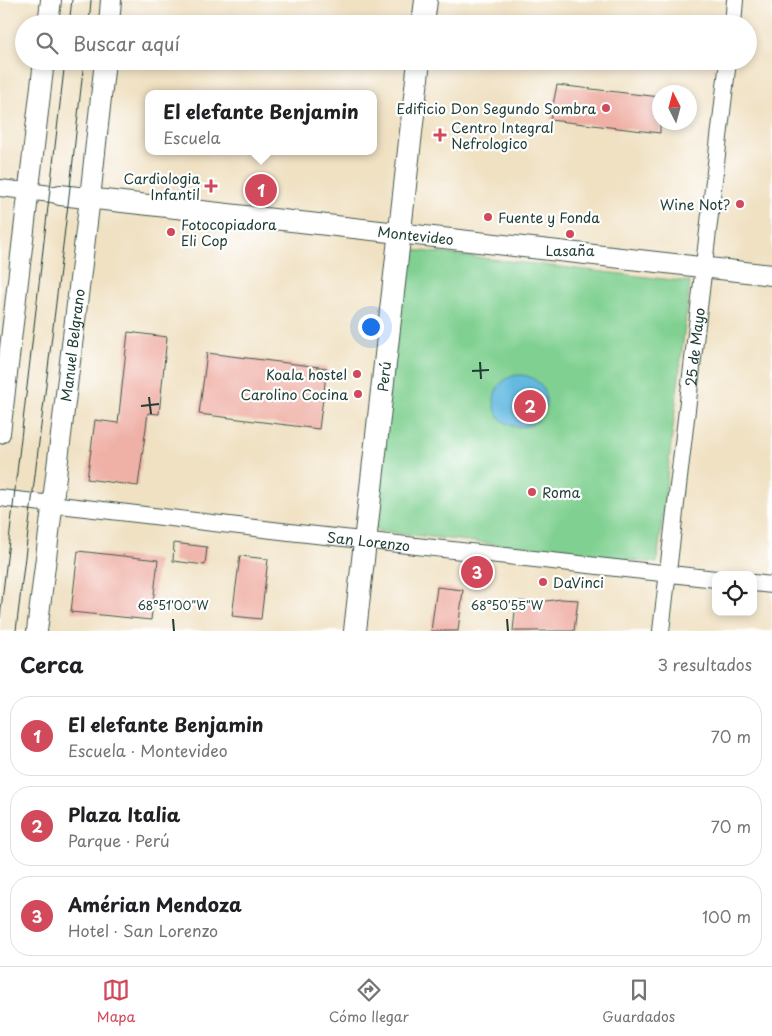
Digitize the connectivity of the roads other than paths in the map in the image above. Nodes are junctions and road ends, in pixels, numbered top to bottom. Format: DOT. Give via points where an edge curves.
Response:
graph roads {
  1 [pos="50,0"];
  2 [pos="111,0"];
  3 [pos="426,0"];
  4 [pos="735,0"];
  5 [pos="49,15"];
  6 [pos="110,15"];
  7 [pos="425,15"];
  8 [pos="733,15"];
  9 [pos="43,70"];
  10 [pos="104,70"];
  11 [pos="418,70"];
  12 [pos="727,70"];
  13 [pos="0,188"];
  14 [pos="28,191"];
  15 [pos="60,195"];
  16 [pos="90,198"];
  17 [pos="400,233"];
  18 [pos="704,267"];
  19 [pos="772,275"];
  20 [pos="0,433"];
  21 [pos="0,498"];
  22 [pos="52,505"];
  23 [pos="365,540"];
  24 [pos="668,574"];
  25 [pos="712,579"];
  26 [pos="757,583"];
  27 [pos="772,585"];
  28 [pos="37,631"];
  29 [pos="355,631"];
  30 [pos="661,631"];
  1 -- 5 [label="street"];
  2 -- 6 [label="street"];
  3 -- 7 [label="main road"];
  4 -- 8 [label="street"];
  9 -- 14 [label="street"];
  10 -- 16 [label="street, Manuel Belgrano"];
  11 -- 17 [label="main road, Perú"];
  12 -- 18 [label="street, 25 de Mayo"];
  13 -- 14 [label="street"];
  14 -- 15 [label="street"];
  14 -- 20 [label="street"];
  15 -- 16 [label="street, Montevideo"];
  16 -- 17 [label="street, Montevideo"];
  16 -- 22 [label="street, Manuel Belgrano"];
  17 -- 18 [label="street, Montevideo"];
  17 -- 23 [label="main road, Perú"];
  18 -- 19 [label="street, Montevideo"];
  18 -- 24 [label="street, 25 de Mayo"];
  21 -- 22 [label="street, San Lorenzo"];
  22 -- 23 [label="street, San Lorenzo"];
  22 -- 28 [label="street, Manuel Belgrano"];
  23 -- 24 [label="street, San Lorenzo"];
  23 -- 29 [label="main road, Perú"];
  24 -- 25 [label="street, San Lorenzo"];
  24 -- 30 [label="street, 25 de Mayo"];
  26 -- 27 [label="street"];
}
